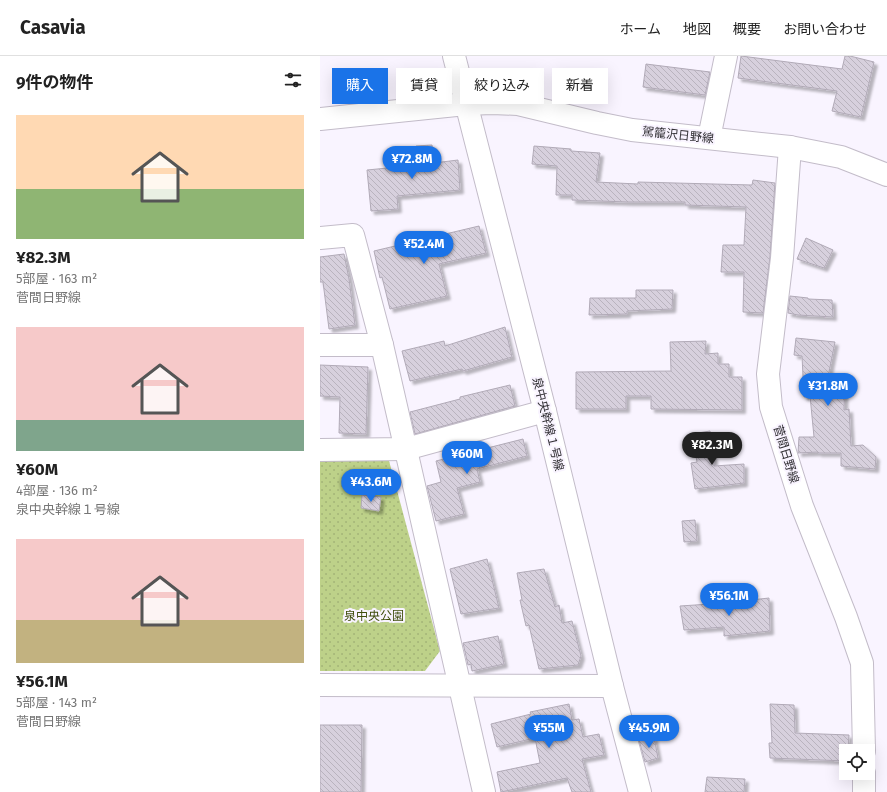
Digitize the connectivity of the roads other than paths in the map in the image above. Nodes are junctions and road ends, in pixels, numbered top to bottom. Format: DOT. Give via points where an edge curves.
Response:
graph roads {
  1 [pos="454,56"];
  2 [pos="726,56"];
  3 [pos="460,80"];
  4 [pos="466,104"];
  5 [pos="518,104"];
  6 [pos="320,118"];
  7 [pos="709,138"];
  8 [pos="790,147"];
  9 [pos="887,175"];
  10 [pos="320,238"];
  11 [pos="382,345"];
  12 [pos="320,346"];
  13 [pos="545,411"];
  14 [pos="406,449"];
  15 [pos="320,450"];
  16 [pos="320,685"];
  17 [pos="459,686"];
  18 [pos="612,686"];
  19 [pos="864,744"];
  20 [pos="864,780"];
  21 [pos="484,792"];
  22 [pos="640,792"];
  23 [pos="864,792"];
  1 -- 3 [label="street, 泉中央幹線１号線"];
  2 -- 7 [label="street"];
  4 -- 6 [label="street, 駕籠沢日野線"];
  4 -- 13 [label="street, 泉中央幹線１号線"];
  5 -- 7 [label="street, 駕籠沢日野線" via="632,130"];
  7 -- 8 [label="street, 駕籠沢日野線"];
  8 -- 9 [label="street, 駕籠沢日野線" via="841,157"];
  8 -- 19 [label="street, 菅間日野線" via="782,258 768,374 771,407 802,506 862,663"];
  10 -- 11 [label="street" via="353,235"];
  11 -- 12 [label="street"];
  11 -- 14 [label="street"];
  13 -- 14 [label="street"];
  13 -- 18 [label="street, 泉中央幹線１号線"];
  14 -- 15 [label="street"];
  14 -- 17 [label="street"];
  16 -- 17 [label="street"];
  17 -- 18 [label="street"];
  17 -- 21 [label="street"];
  18 -- 22 [label="street, 泉中央幹線１号線"];
  20 -- 23 [label="street"];
}
